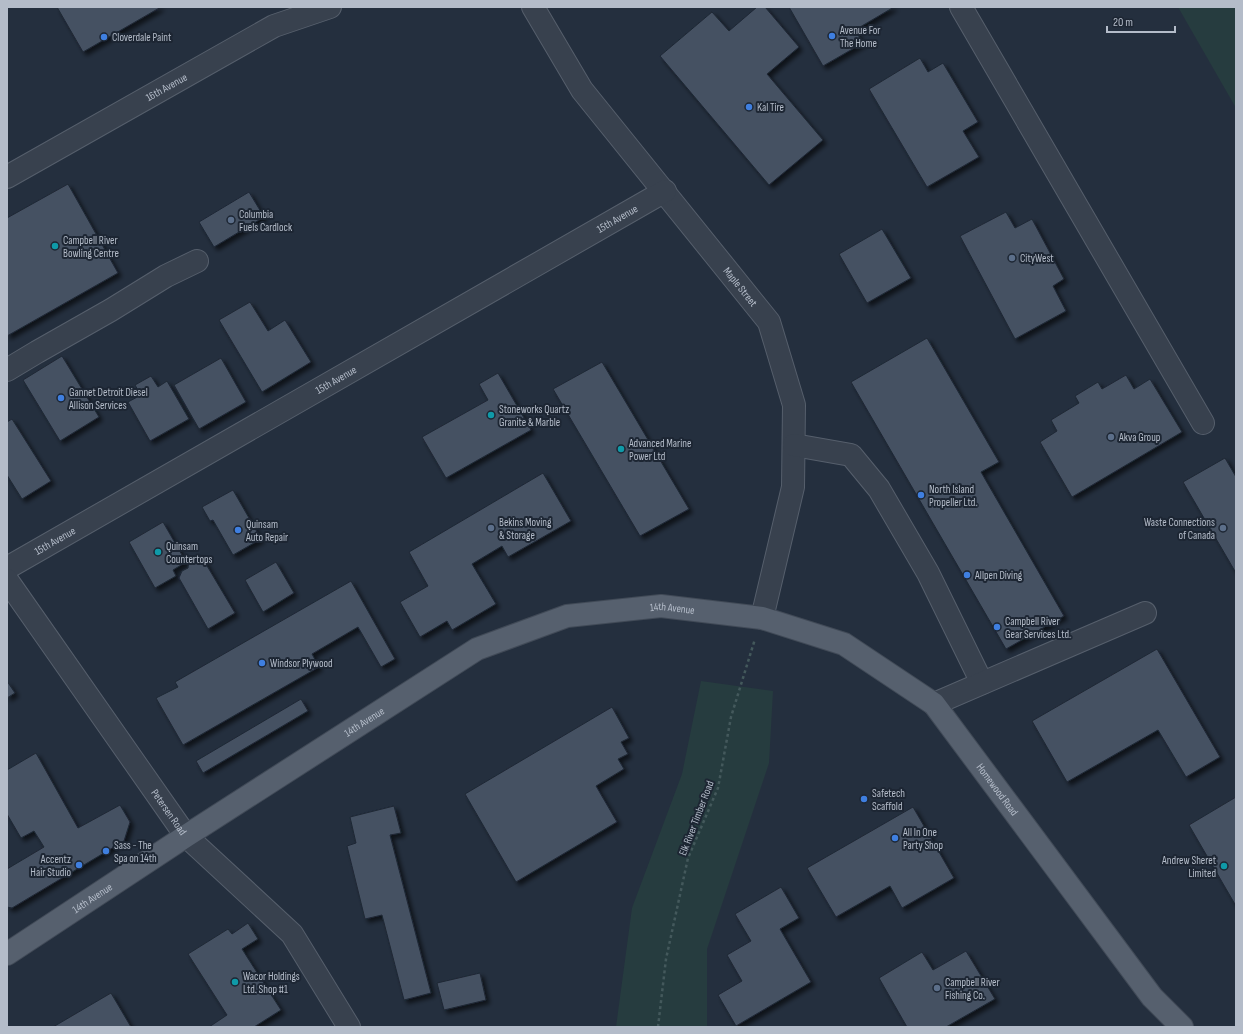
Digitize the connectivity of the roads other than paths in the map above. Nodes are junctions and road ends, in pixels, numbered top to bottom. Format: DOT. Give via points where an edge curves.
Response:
graph roads {
  1 [pos="330,7"];
  2 [pos="533,7"];
  3 [pos="961,7"];
  4 [pos="7,177"];
  5 [pos="665,191"];
  6 [pos="197,261"];
  7 [pos="7,370"];
  8 [pos="1203,423"];
  9 [pos="794,445"];
  10 [pos="7,568"];
  11 [pos="7,580"];
  12 [pos="1145,613"];
  13 [pos="762,618"];
  14 [pos="982,684"];
  15 [pos="934,704"];
  16 [pos="186,836"];
  17 [pos="7,954"];
  18 [pos="349,1027"];
  19 [pos="1182,1027"];
  1 -- 4 [label="street, 16th Avenue" via="274,26"];
  2 -- 5 [label="street, Maple Street" via="582,90"];
  3 -- 8 [label="street"];
  5 -- 9 [label="street, Maple Street" via="769,322 794,405"];
  5 -- 10 [label="street, 15th Avenue"];
  6 -- 7 [label="street" via="166,276"];
  9 -- 13 [label="street, Maple Street" via="793,487"];
  9 -- 14 [label="street" via="851,455 879,489 928,573"];
  11 -- 16 [label="street, Petersen Road"];
  12 -- 14 [label="street"];
  13 -- 15 [label="main road, Homewood Road" via="844,644"];
  13 -- 16 [label="main road, 14th Avenue" via="661,606 567,616 478,649"];
  14 -- 15 [label="street"];
  15 -- 19 [label="main road, Homewood Road" via="1152,997"];
  16 -- 17 [label="main road, 14th Avenue"];
  16 -- 18 [label="street, Petersen Road" via="292,934"];
}
